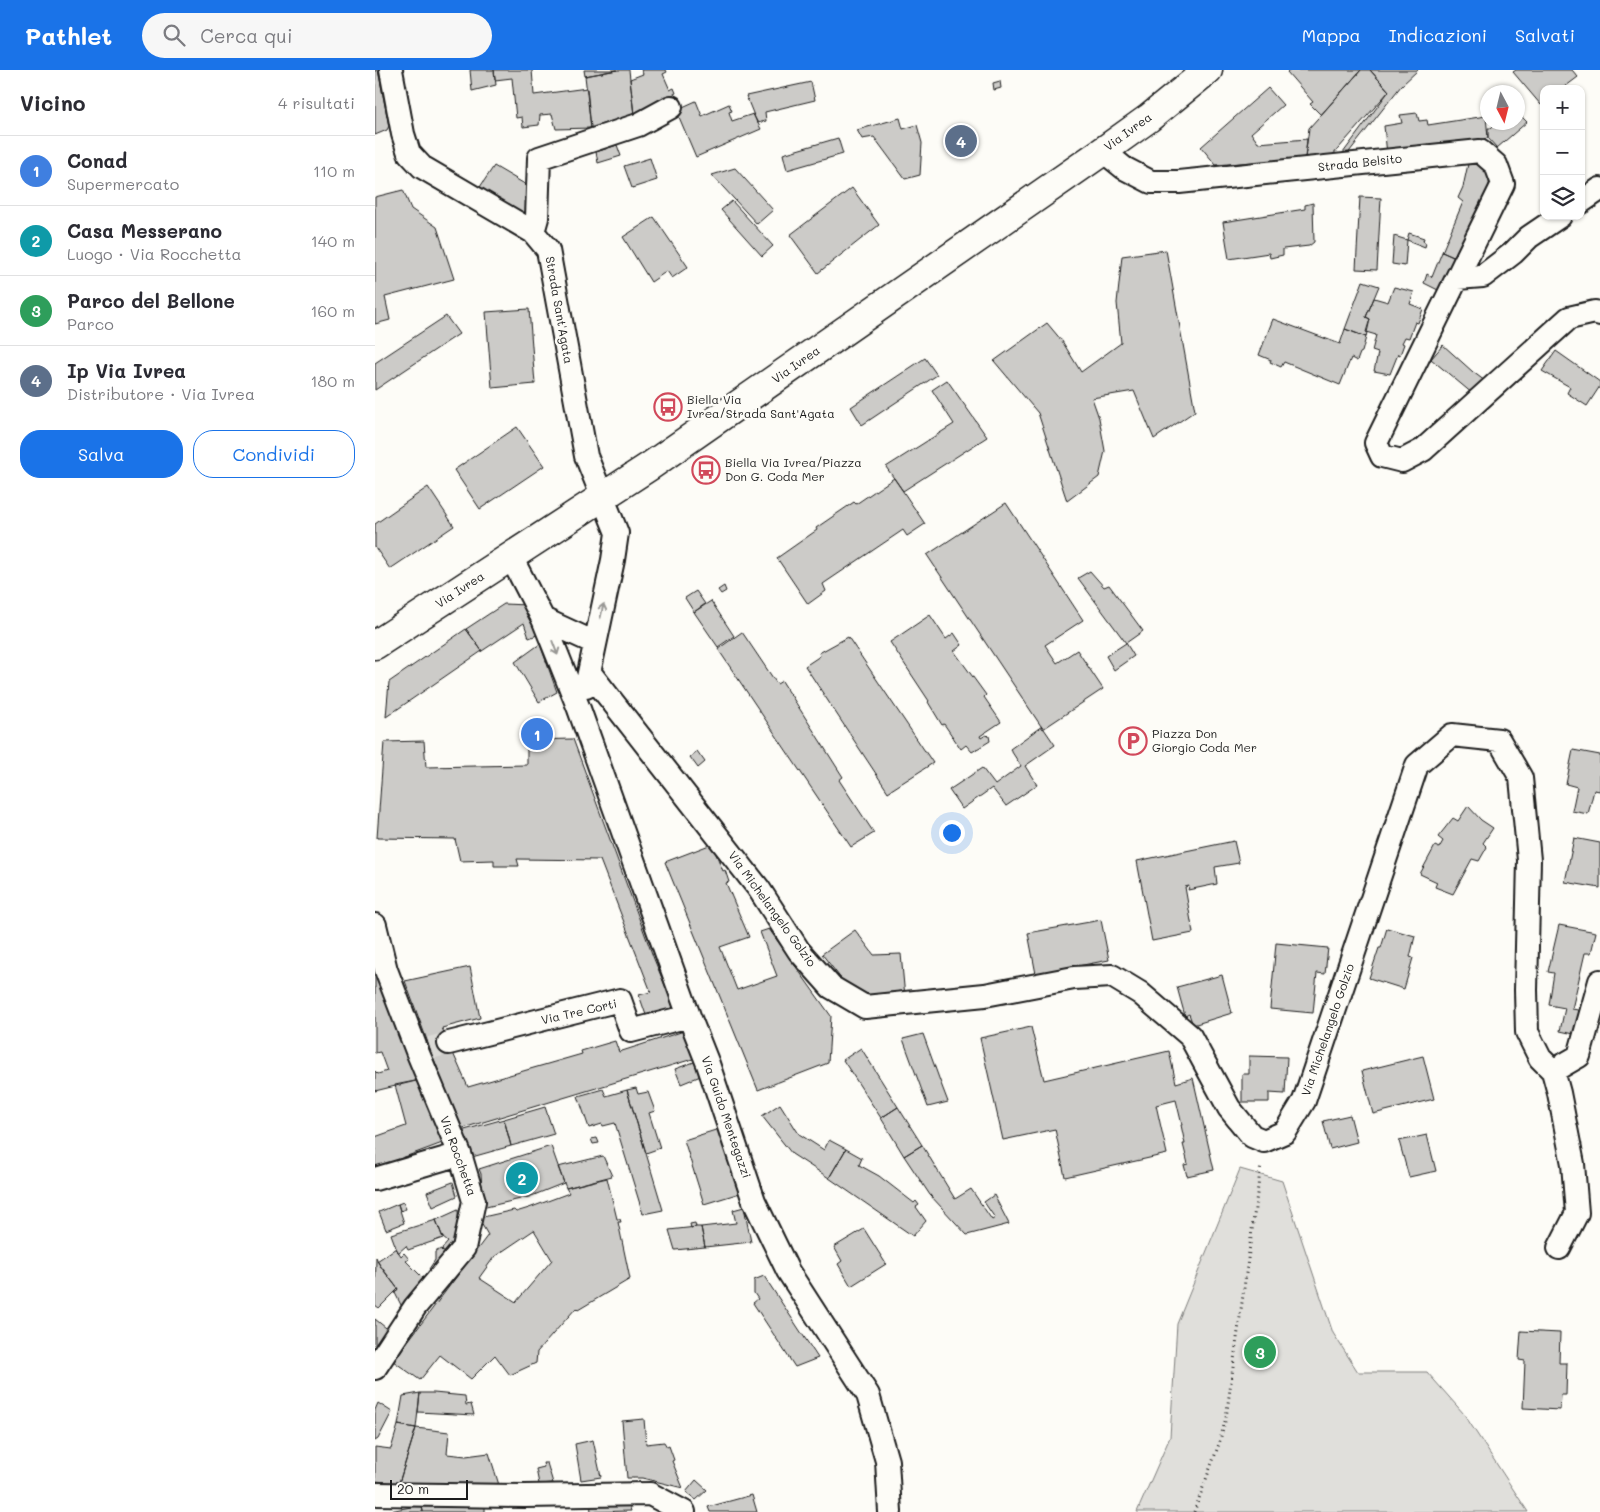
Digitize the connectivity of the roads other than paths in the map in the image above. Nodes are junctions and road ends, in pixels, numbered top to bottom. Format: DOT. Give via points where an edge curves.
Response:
graph roads {
  1 [pos="391,70"];
  2 [pos="1208,70"];
  3 [pos="671,107"];
  4 [pos="1103,151"];
  5 [pos="1600,189"];
  6 [pos="1585,199"];
  7 [pos="1554,220"];
  8 [pos="533,232"];
  9 [pos="1457,278"];
  10 [pos="1600,314"];
  11 [pos="603,497"];
  12 [pos="511,557"];
  13 [pos="543,618"];
  14 [pos="595,643"];
  15 [pos="375,645"];
  16 [pos="590,673"];
  17 [pos="579,709"];
  18 [pos="375,925"];
  19 [pos="1600,981"];
  20 [pos="689,1016"];
  21 [pos="432,1048"];
  22 [pos="1553,1071"];
  23 [pos="460,1154"];
  24 [pos="375,1179"];
  25 [pos="1559,1248"];
  26 [pos="375,1368"];
  27 [pos="375,1494"];
  28 [pos="684,1512"];
  29 [pos="890,1512"];
  1 -- 8 [label="street, Strada Sant'Agata" via="403,134 409,153 421,167"];
  2 -- 4 [label="main road, Via Ivrea"];
  3 -- 8 [label="street" via="638,125 539,158 537,218"];
  4 -- 9 [label="street, Strada Belsito" via="1151,182 1179,182 1480,151 1496,165 1503,184"];
  4 -- 11 [label="main road, Via Ivrea"];
  5 -- 6 [label="street"];
  7 -- 9 [label="street" via="1483,276"];
  8 -- 11 [label="street, Strada Sant'Agata" via="548,250 586,456"];
  9 -- 10 [label="street, Strada Belsito" via="1376,443 1382,456 1402,461 1423,450 1569,318 1595,312"];
  11 -- 12 [label="main road, Via Ivrea"];
  14 -- 11 [label="street, one-way" via="617,533"];
  12 -- 13 [label="street, Via Guido Mentegazzi"];
  12 -- 15 [label="main road, Via Ivrea"];
  13 -- 14 [label="street"];
  13 -- 17 [label="street, Via Guido Mentegazzi, one-way"];
  14 -- 16 [label="street"];
  16 -- 17 [label="street"];
  16 -- 22 [label="street, Via Michelangelo Golzio" via="759,889 799,951 831,987 865,1007 985,995 1074,978 1112,976 1140,993 1190,1036 1229,1108 1252,1136 1264,1141 1285,1132 1304,1101 1417,766 1452,735 1499,740 1521,778 1529,860 1527,1032 1540,1058"];
  17 -- 20 [label="street, Via Guido Mentegazzi"];
  18 -- 21 [label="street, Via Rocchetta" via="385,970"];
  19 -- 22 [label="street" via="1579,1056"];
  20 -- 21 [label="street, Via Tre Corti" via="631,1031 620,1000"];
  20 -- 29 [label="street, Via Guido Mentegazzi" via="758,1209 788,1271 868,1395 887,1461"];
  21 -- 23 [label="street, Via Rocchetta"];
  22 -- 25 [label="street, Via Michelangelo Golzio" via="1573,1164 1577,1213"];
  23 -- 24 [label="street"];
  23 -- 26 [label="street, Via Rocchetta" via="474,1201 464,1248 415,1307"];
  27 -- 28 [label="street" via="650,1494"];
}
